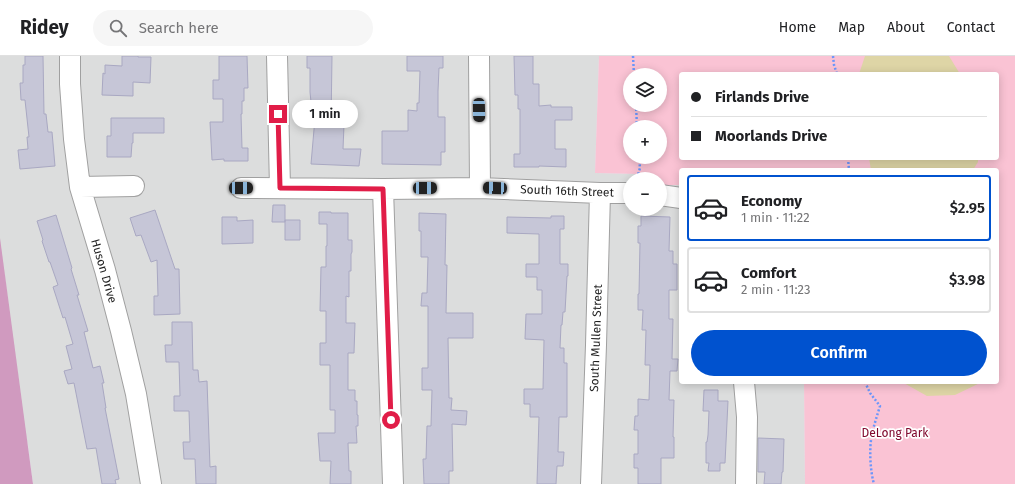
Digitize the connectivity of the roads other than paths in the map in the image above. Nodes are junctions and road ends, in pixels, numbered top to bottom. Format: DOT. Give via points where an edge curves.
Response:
graph roads {
  1 [pos="70,56"];
  2 [pos="277,56"];
  3 [pos="479,56"];
  4 [pos="134,186"];
  5 [pos="80,187"];
  6 [pos="241,188"];
  7 [pos="280,188"];
  8 [pos="480,188"];
  9 [pos="383,189"];
  10 [pos="600,192"];
  11 [pos="623,192"];
  12 [pos="667,196"];
  13 [pos="679,198"];
  14 [pos="744,384"];
  15 [pos="151,484"];
  16 [pos="393,484"];
  17 [pos="591,484"];
  18 [pos="746,484"];
  1 -- 5 [label="street, Huson Drive" via="74,139"];
  2 -- 7 [label="street"];
  3 -- 8 [label="street"];
  4 -- 5 [label="street"];
  5 -- 15 [label="street, Huson Drive" via="136,394"];
  6 -- 7 [label="street, South 16th Street"];
  7 -- 9 [label="street, South 16th Street"];
  8 -- 9 [label="street, South 16th Street"];
  8 -- 10 [label="street, South 16th Street"];
  9 -- 16 [label="street"];
  10 -- 11 [label="street, South 16th Street"];
  10 -- 17 [label="street, South Mullen Street"];
  12 -- 13 [label="street"];
  14 -- 18 [label="street" via="747,417"];
}
